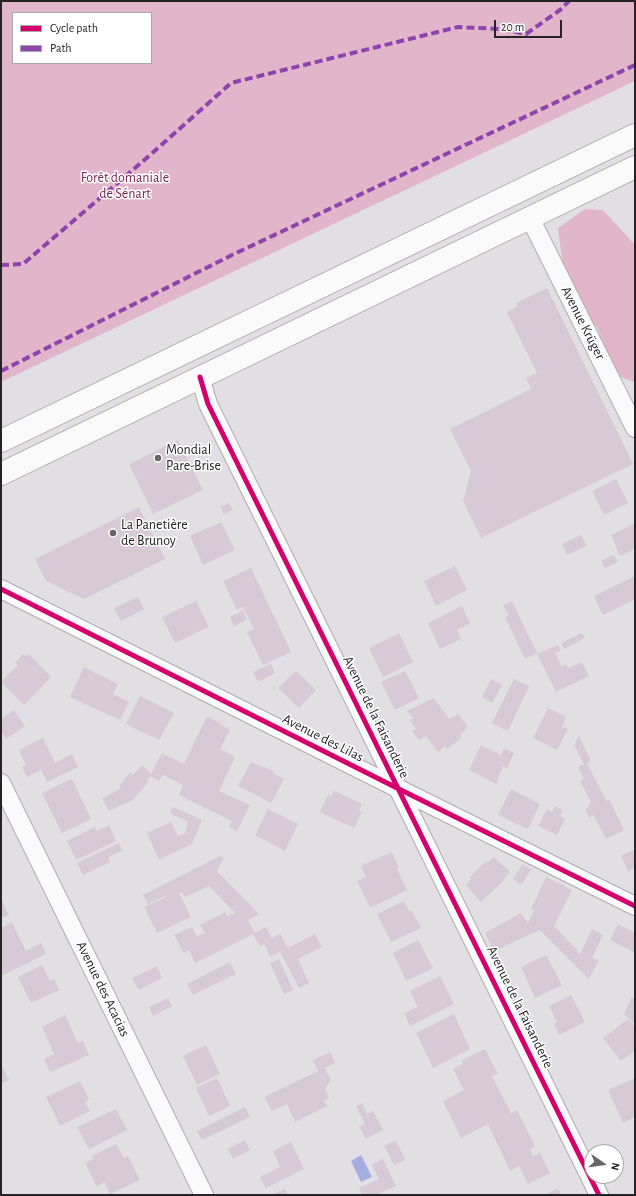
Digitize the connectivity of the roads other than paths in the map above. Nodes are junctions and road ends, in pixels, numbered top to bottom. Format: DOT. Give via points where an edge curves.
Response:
graph roads {
  1 [pos="635,135"];
  2 [pos="635,167"];
  3 [pos="530,218"];
  4 [pos="200,377"];
  5 [pos="635,428"];
  6 [pos="1,441"];
  7 [pos="1,474"];
  8 [pos="1,590"];
  9 [pos="1,783"];
  10 [pos="399,789"];
  11 [pos="635,906"];
  12 [pos="204,1195"];
  13 [pos="599,1195"];
  1 -- 6 [label="main road"];
  2 -- 3 [label="main road"];
  3 -- 4 [label="main road"];
  3 -- 5 [label="street, Avenue Krüger"];
  4 -- 7 [label="main road"];
  4 -- 10 [label="street, Avenue de la Faisanderie" via="208,404"];
  8 -- 10 [label="street, Avenue des Lilas"];
  9 -- 12 [label="street, Avenue des Acacias"];
  10 -- 11 [label="street, Avenue des Lilas"];
  10 -- 13 [label="street, Avenue de la Faisanderie"];
}
